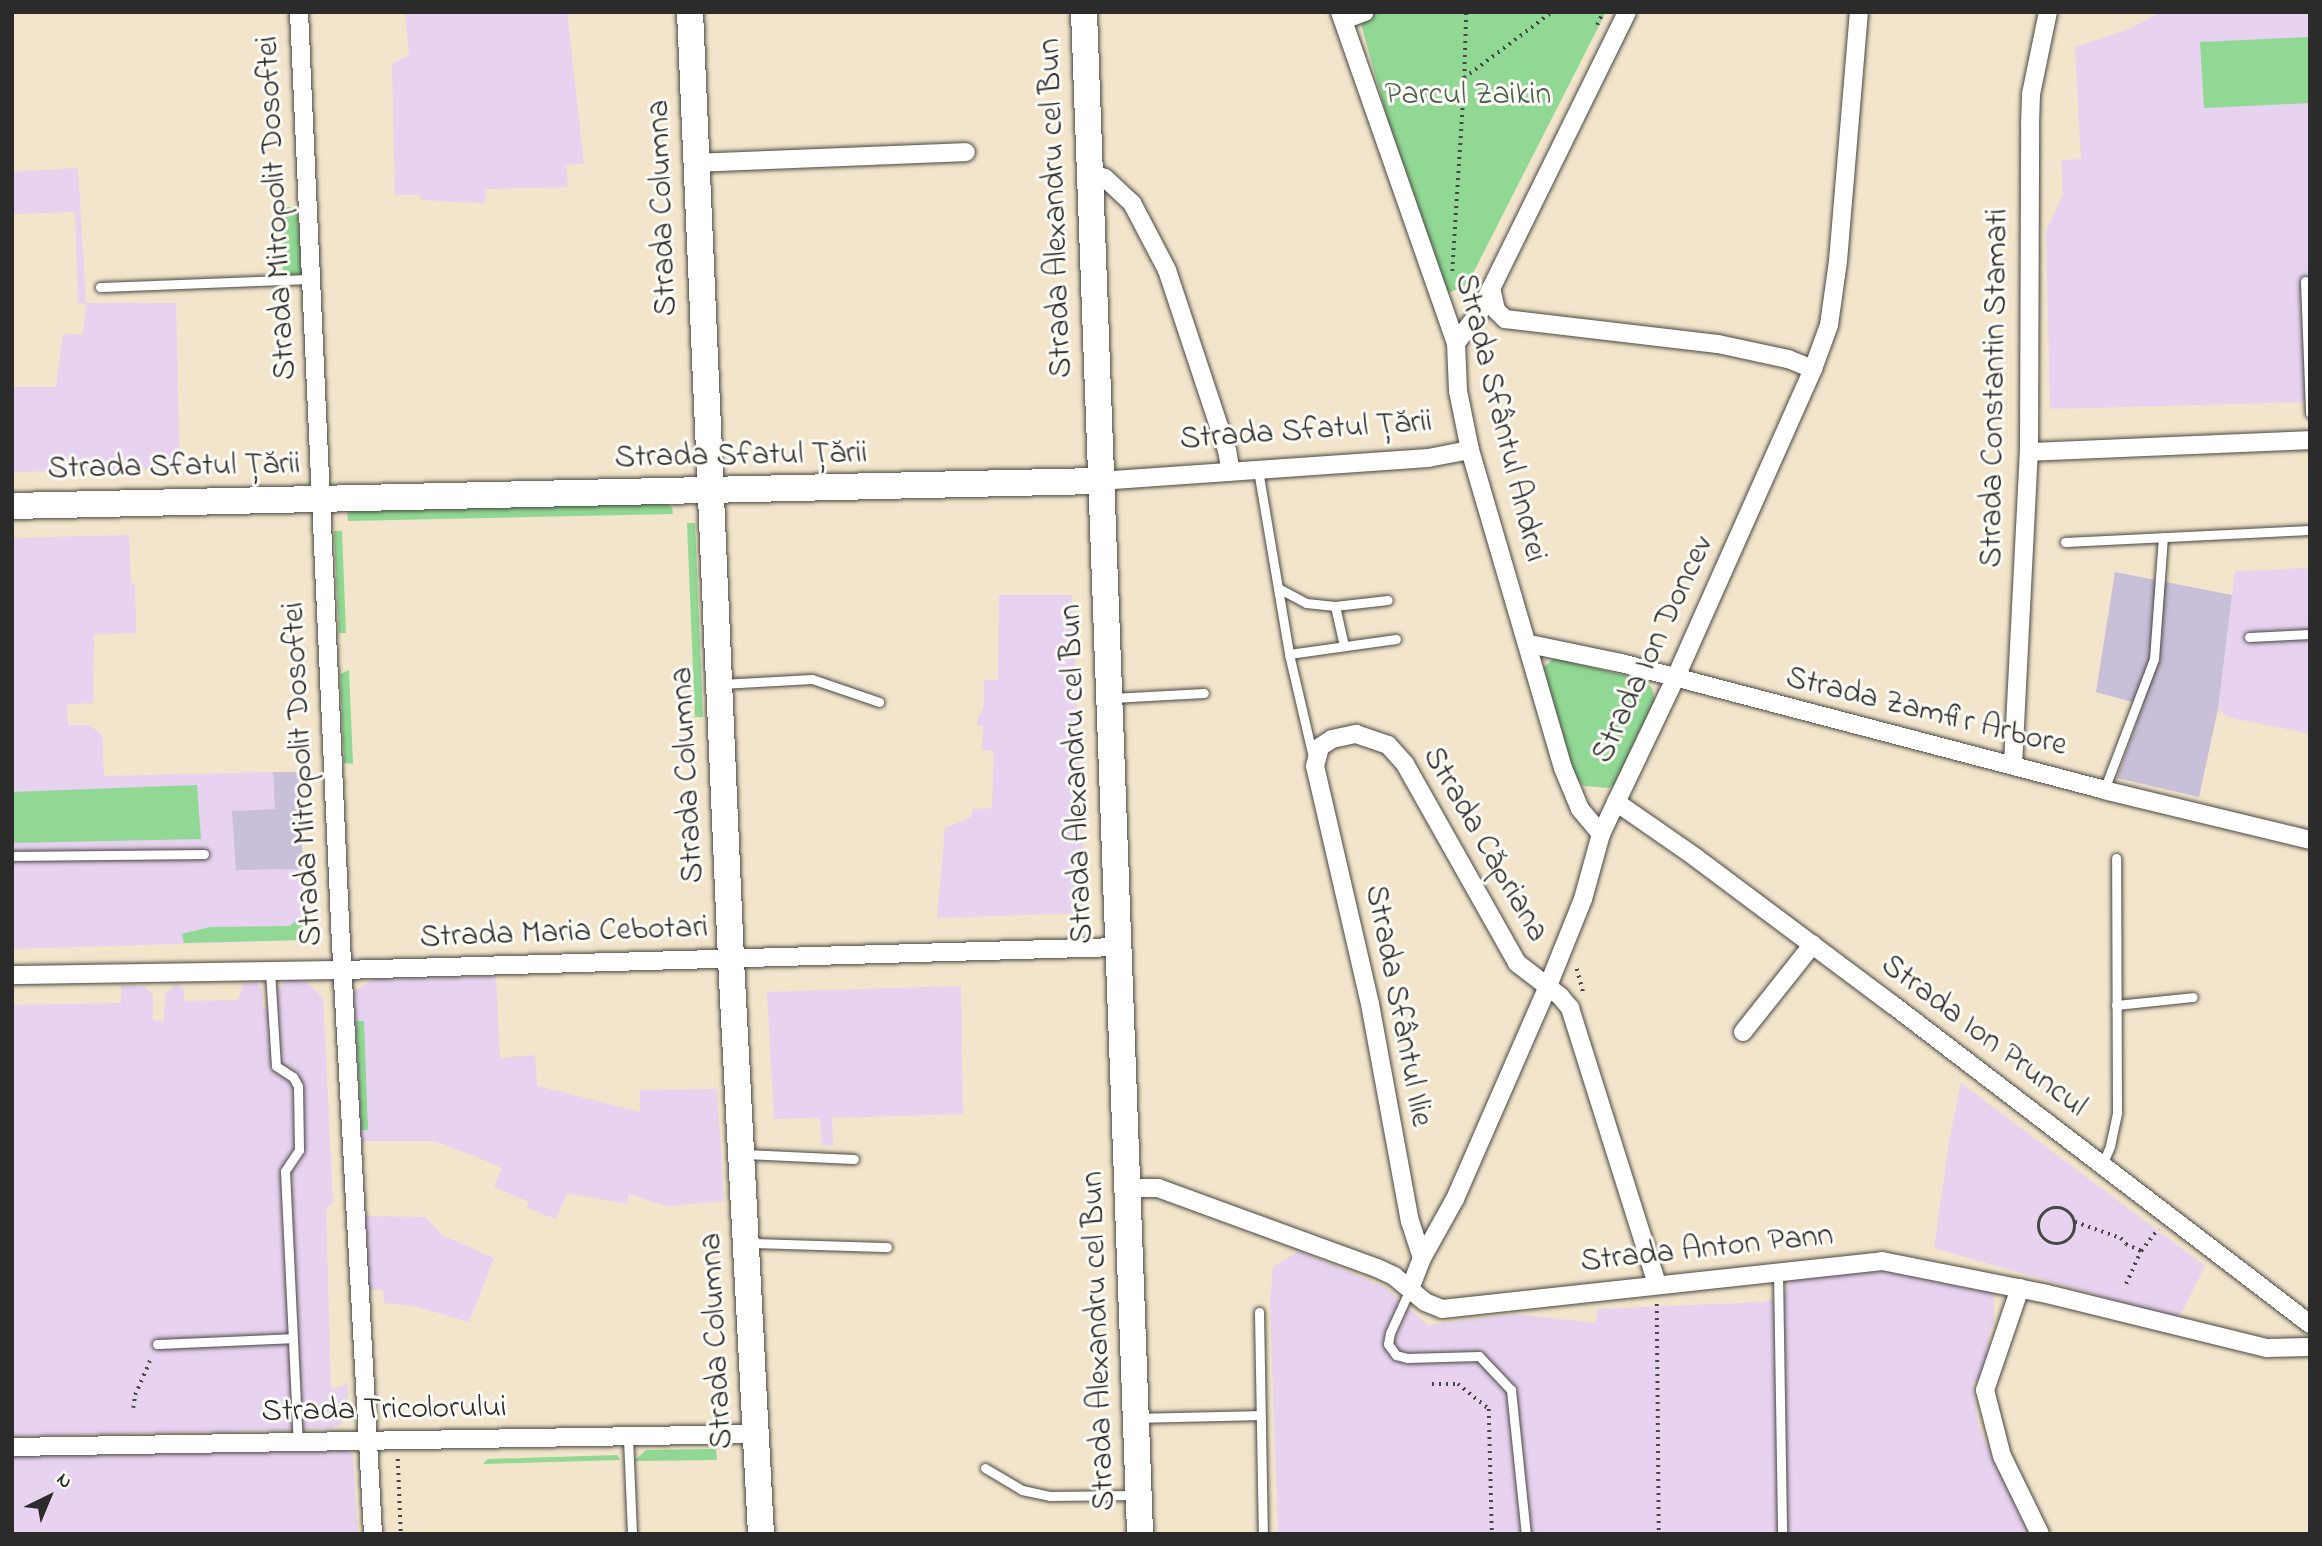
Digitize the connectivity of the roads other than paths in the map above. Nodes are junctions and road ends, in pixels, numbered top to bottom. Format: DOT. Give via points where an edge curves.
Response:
graph roads {
  1 [pos="299,12"];
  2 [pos="690,12"];
  3 [pos="1084,12"];
  4 [pos="1365,12"];
  5 [pos="1627,12"];
  6 [pos="1859,12"];
  7 [pos="2048,12"];
  8 [pos="1342,16"];
  9 [pos="966,152"];
  10 [pos="696,163"];
  11 [pos="1089,172"];
  12 [pos="311,279"];
  13 [pos="2305,281"];
  14 [pos="100,287"];
  15 [pos="1491,288"];
  16 [pos="1456,343"];
  17 [pos="1813,369"];
  18 [pos="2310,413"];
  19 [pos="2310,440"];
  20 [pos="1471,450"];
  21 [pos="2029,452"];
  22 [pos="1258,470"];
  23 [pos="1231,472"];
  24 [pos="1099,481"];
  25 [pos="709,492"];
  26 [pos="321,498"];
  27 [pos="12,506"];
  28 [pos="2310,530"];
  29 [pos="2163,537"];
  30 [pos="2065,542"];
  31 [pos="1278,588"];
  32 [pos="1388,600"];
  33 [pos="1335,606"];
  34 [pos="2310,634"];
  35 [pos="2249,636"];
  36 [pos="1396,639"];
  37 [pos="1529,644"];
  38 [pos="1343,646"];
  39 [pos="1289,654"];
  40 [pos="1675,679"];
  41 [pos="718,684"];
  42 [pos="1204,693"];
  43 [pos="1110,698"];
  44 [pos="879,702"];
  45 [pos="2013,765"];
  46 [pos="1315,766"];
  47 [pos="2104,790"];
  48 [pos="1616,802"];
  49 [pos="1601,834"];
  50 [pos="2310,840"];
  51 [pos="204,854"];
  52 [pos="12,856"];
  53 [pos="2116,859"];
  54 [pos="1812,944"];
  55 [pos="1118,947"];
  56 [pos="731,960"];
  57 [pos="343,970"];
  58 [pos="270,971"];
  59 [pos="12,975"];
  60 [pos="1548,986"];
  61 [pos="2193,997"];
  62 [pos="2116,1005"];
  63 [pos="1743,1032"];
  64 [pos="741,1154"];
  65 [pos="854,1159"];
  66 [pos="2102,1165"];
  67 [pos="1129,1188"];
  68 [pos="746,1243"];
  69 [pos="887,1247"];
  70 [pos="1422,1258"];
  71 [pos="1777,1272"];
  72 [pos="1657,1284"];
  73 [pos="2020,1288"];
  74 [pos="1410,1289"];
  75 [pos="1259,1312"];
  76 [pos="2310,1324"];
  77 [pos="292,1338"];
  78 [pos="157,1344"];
  79 [pos="2310,1347"];
  80 [pos="1259,1415"];
  81 [pos="1137,1418"];
  82 [pos="757,1434"];
  83 [pos="628,1438"];
  84 [pos="369,1441"];
  85 [pos="298,1442"];
  86 [pos="12,1447"];
  87 [pos="985,1468"];
  88 [pos="1138,1495"];
  89 [pos="373,1534"];
  90 [pos="632,1534"];
  91 [pos="761,1534"];
  92 [pos="1140,1534"];
  93 [pos="1263,1534"];
  94 [pos="1526,1534"];
  95 [pos="1782,1534"];
  96 [pos="2040,1534"];
  1 -- 12 [label="street, Strada Mitropolit Dosoftei"];
  2 -- 10 [label="main road, Strada Columna"];
  3 -- 11 [label="main road, Strada Alexandru cel Bun"];
  4 -- 8 [label="street"];
  5 -- 15 [label="street"];
  6 -- 17 [label="street, Strada Ion Doncev" via="1835,293"];
  7 -- 21 [label="street, Strada Constantin Stamati" via="2031,94"];
  8 -- 16 [label="street, Strada Sfântul Andrei"];
  9 -- 10 [label="street"];
  10 -- 25 [label="main road, Strada Columna"];
  11 -- 23 [label="street" via="1105,178 1132,203 1167,270"];
  11 -- 24 [label="main road, Strada Alexandru cel Bun"];
  12 -- 14 [label="lane"];
  12 -- 26 [label="street, Strada Mitropolit Dosoftei"];
  13 -- 18 [label="lane"];
  15 -- 16 [label="street"];
  15 -- 17 [label="street" via="1496,310 1505,319 1718,344"];
  16 -- 20 [label="street, Strada Sfântul Andrei" via="1458,391"];
  17 -- 40 [label="street, Strada Ion Doncev"];
  19 -- 21 [label="street"];
  20 -- 22 [label="street, Strada Sfatul Țării"];
  20 -- 37 [label="street, Strada Sfântul Andrei"];
  21 -- 45 [label="street, Strada Constantin Stamati"];
  22 -- 23 [label="street, Strada Sfatul Țării"];
  22 -- 31 [label="lane"];
  23 -- 24 [label="street, Strada Sfatul Țării"];
  24 -- 25 [label="main road, Strada Sfatul Țării"];
  24 -- 43 [label="main road, Strada Alexandru cel Bun"];
  25 -- 26 [label="main road, Strada Sfatul Țării"];
  25 -- 41 [label="main road, Strada Columna"];
  26 -- 27 [label="main road, Strada Sfatul Țării"];
  26 -- 57 [label="street, Strada Mitropolit Dosoftei"];
  28 -- 29 [label="lane"];
  29 -- 30 [label="lane"];
  29 -- 47 [label="lane" via="2154,659"];
  31 -- 33 [label="lane" via="1306,603"];
  31 -- 39 [label="lane"];
  32 -- 33 [label="lane"];
  33 -- 38 [label="lane"];
  34 -- 35 [label="lane"];
  36 -- 38 [label="lane"];
  37 -- 40 [label="street, Strada Zamfir Arbore"];
  37 -- 49 [label="street, Strada Sfântul Andrei" via="1572,792"];
  38 -- 39 [label="lane"];
  39 -- 46 [label="lane"];
  40 -- 45 [label="street, Strada Zamfir Arbore"];
  40 -- 48 [label="street, Strada Ion Doncev"];
  41 -- 44 [label="lane" via="812,679"];
  41 -- 56 [label="main road, Strada Columna"];
  42 -- 43 [label="lane"];
  43 -- 55 [label="main road, Strada Alexandru cel Bun"];
  45 -- 47 [label="street, Strada Zamfir Arbore"];
  46 -- 60 [label="street, Strada Căpriana" via="1321,747 1332,739 1356,734 1388,745 1405,764 1517,963"];
  46 -- 70 [label="street, Strada Sfântul Ilie" via="1370,1004 1400,1176"];
  47 -- 50 [label="street, Strada Zamfir Arbore"];
  48 -- 49 [label="street, Strada Ion Doncev"];
  48 -- 54 [label="street, Strada Ion Pruncul"];
  49 -- 60 [label="street, Strada Ion Doncev" via="1583,899"];
  51 -- 52 [label="lane"];
  53 -- 62 [label="lane"];
  54 -- 63 [label="street"];
  54 -- 66 [label="street, Strada Ion Pruncul"];
  55 -- 56 [label="street, Strada Maria Cebotari"];
  55 -- 67 [label="main road, Strada Alexandru cel Bun"];
  56 -- 57 [label="street, Strada Maria Cebotari"];
  56 -- 64 [label="main road, Strada Columna"];
  57 -- 58 [label="street, Strada Maria Cebotari"];
  57 -- 84 [label="street, Strada Mitropolit Dosoftei"];
  58 -- 59 [label="street, Strada Maria Cebotari"];
  58 -- 77 [label="lane" via="276,1066 298,1086 299,1150 285,1171"];
  60 -- 70 [label="street, Strada Ion Doncev" via="1455,1199"];
  60 -- 72 [label="street, Strada Căpriana" via="1577,1022"];
  61 -- 62 [label="lane"];
  62 -- 66 [label="lane" via="2117,1112"];
  64 -- 65 [label="lane"];
  64 -- 68 [label="main road, Strada Columna"];
  66 -- 76 [label="street, Strada Ion Pruncul"];
  67 -- 74 [label="street, Strada Anton Pann" via="1158,1188 1377,1268"];
  67 -- 81 [label="main road, Strada Alexandru cel Bun"];
  68 -- 69 [label="lane"];
  68 -- 82 [label="main road, Strada Columna"];
  70 -- 74 [label="street, Strada Ion Doncev"];
  71 -- 72 [label="street, Strada Anton Pann"];
  71 -- 73 [label="street, Strada Anton Pann" via="1882,1261"];
  71 -- 95 [label="lane"];
  72 -- 74 [label="street, Strada Anton Pann" via="1452,1308 1425,1302"];
  73 -- 79 [label="street, Strada Anton Pann" via="2267,1348"];
  73 -- 96 [label="street" via="1985,1390 2002,1456"];
  74 -- 94 [label="lane" via="1390,1333 1388,1344 1396,1355 1479,1356 1511,1390"];
  75 -- 80 [label="lane"];
  77 -- 78 [label="lane"];
  77 -- 85 [label="lane"];
  80 -- 81 [label="lane"];
  80 -- 93 [label="lane"];
  81 -- 88 [label="main road, Strada Alexandru cel Bun"];
  82 -- 83 [label="street, Strada Tricolorului"];
  82 -- 91 [label="main road, Strada Columna"];
  83 -- 84 [label="street, Strada Tricolorului"];
  83 -- 90 [label="lane"];
  84 -- 85 [label="street, Strada Tricolorului"];
  84 -- 89 [label="street, Strada Mitropolit Dosoftei"];
  85 -- 86 [label="street, Strada Tricolorului"];
  87 -- 88 [label="lane" via="1022,1490 1049,1496"];
  88 -- 92 [label="main road, Strada Alexandru cel Bun"];
}
